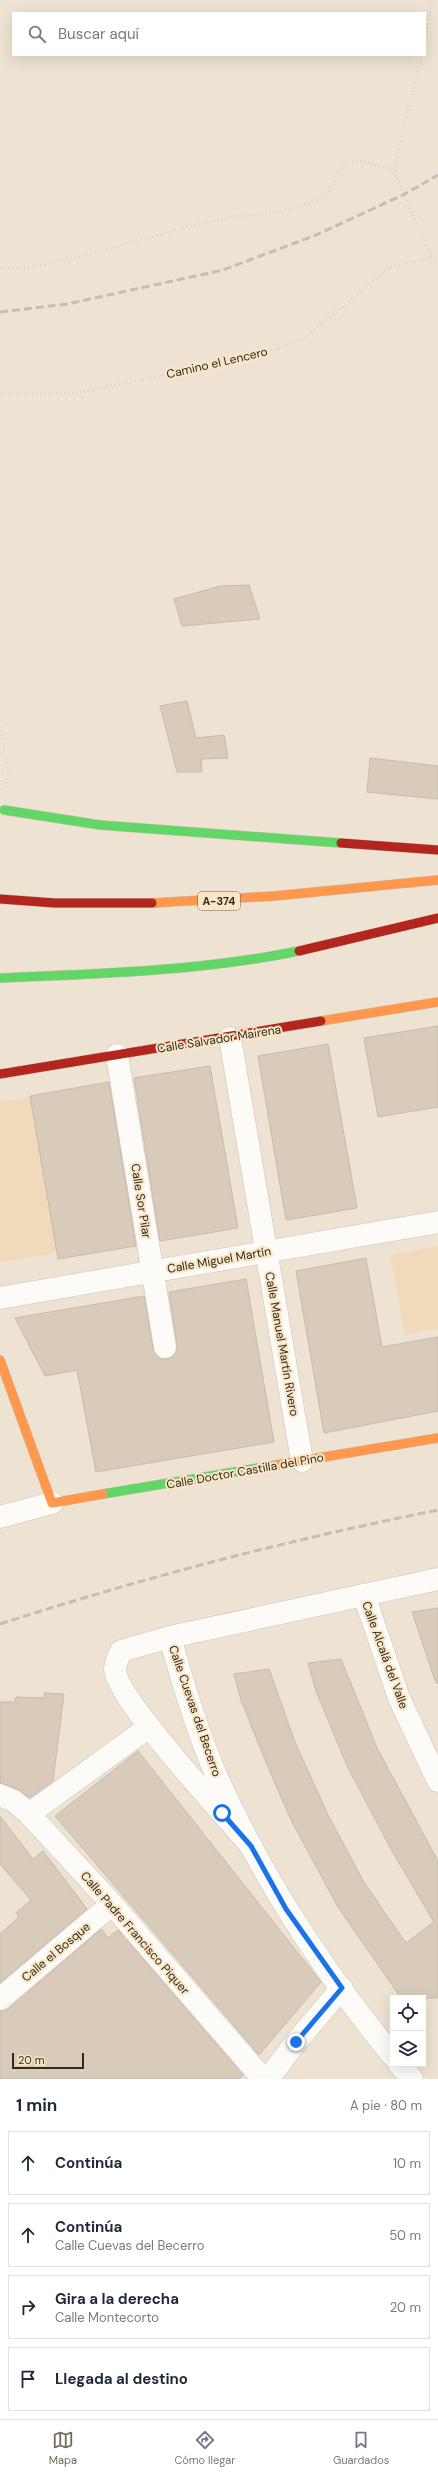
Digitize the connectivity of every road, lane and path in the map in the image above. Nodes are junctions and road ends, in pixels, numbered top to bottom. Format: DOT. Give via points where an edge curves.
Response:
graph roads {
  1 [pos="432,0"];
  2 [pos="426,34"];
  3 [pos="422,56"];
  4 [pos="393,170"];
  5 [pos="432,258"];
  6 [pos="438,260"];
  7 [pos="0,268"];
  8 [pos="0,394"];
  9 [pos="0,728"];
  10 [pos="2,809"];
  11 [pos="438,850"];
  12 [pos="438,880"];
  13 [pos="0,899"];
  14 [pos="438,918"];
  15 [pos="0,978"];
  16 [pos="438,1002"];
  17 [pos="230,1038"];
  18 [pos="117,1055"];
  19 [pos="0,1074"];
  20 [pos="438,1222"];
  21 [pos="267,1252"];
  22 [pos="153,1272"];
  23 [pos="0,1298"];
  24 [pos="165,1348"];
  25 [pos="0,1360"];
  26 [pos="438,1438"];
  27 [pos="302,1461"];
  28 [pos="52,1504"];
  29 [pos="0,1517"];
  30 [pos="438,1579"];
  31 [pos="364,1595"];
  32 [pos="170,1637"];
  33 [pos="149,1727"];
  34 [pos="438,1781"];
  35 [pos="0,1795"];
  36 [pos="28,1814"];
  37 [pos="251,1846"];
  38 [pos="112,1904"];
  39 [pos="342,1988"];
  40 [pos="0,1999"];
  41 [pos="390,2052"];
  42 [pos="402,2067"];
  43 [pos="263,2079"];
  44 [pos="268,2079"];
  45 [pos="412,2079"];
  1 -- 2 [label="path"];
  3 -- 4 [label="path"];
  4 -- 5 [label="path"];
  4 -- 7 [label="path" via="363,161 349,162 339,171 333,186 323,198 281,212 237,216 198,224 32,267"];
  5 -- 6 [label="path"];
  5 -- 8 [label="path, Camino el Lencero" via="390,267 305,338 262,355 77,393"];
  9 -- 10 [label="path" via="8,771"];
  10 -- 11 [label="main road" via="100,825"];
  12 -- 13 [label="main road, A-374" via="221,901 134,906 55,904"];
  14 -- 15 [label="main road" via="315,948 235,962 95,975"];
  16 -- 17 [label="main road, Calle Salvador Mairena"];
  17 -- 18 [label="main road, Calle Salvador Mairena"];
  17 -- 21 [label="street, Calle Manuel Martín Rivero"];
  18 -- 19 [label="main road, Calle Salvador Mairena"];
  18 -- 22 [label="street, Calle Sor Pilar"];
  20 -- 21 [label="street, Calle Miguel Martín"];
  21 -- 22 [label="street, Calle Miguel Martín"];
  21 -- 27 [label="street, Calle Manuel Martín Rivero"];
  22 -- 23 [label="street, Calle Miguel Martín"];
  22 -- 24 [label="street, Calle Sor Pilar"];
  25 -- 28 [label="main road"];
  26 -- 27 [label="main road, Calle Doctor Castilla del Pino"];
  27 -- 28 [label="main road, Calle Doctor Castilla del Pino"];
  28 -- 29 [label="street"];
  30 -- 31 [label="street, Calle Cuevas del Becerro"];
  31 -- 32 [label="street, Calle Cuevas del Becerro"];
  31 -- 34 [label="street, Calle Alcalá del Valle" via="399,1698"];
  32 -- 33 [label="street" via="121,1651 115,1669 121,1687"];
  32 -- 37 [label="street, Calle Cuevas del Becerro" via="188,1699 216,1774"];
  33 -- 36 [label="street"];
  33 -- 37 [label="street"];
  35 -- 36 [label="street, Calle Padre Francisco Piquer" via="14,1801"];
  36 -- 38 [label="street, Calle Padre Francisco Piquer"];
  37 -- 39 [label="street, Calle Cuevas del Becerro" via="286,1909"];
  38 -- 40 [label="street, Calle el Bosque"];
  38 -- 43 [label="street, Calle Padre Francisco Piquer"];
  39 -- 41 [label="street, Calle Cuevas del Becerro"];
  39 -- 44 [label="street"];
  42 -- 45 [label="street"];
}
